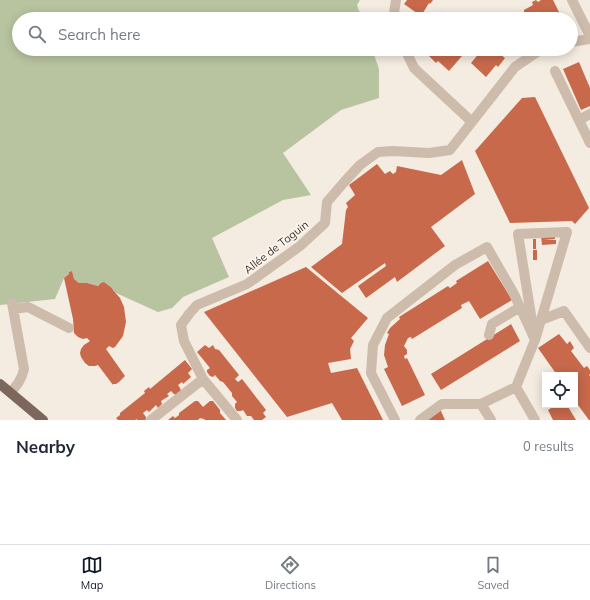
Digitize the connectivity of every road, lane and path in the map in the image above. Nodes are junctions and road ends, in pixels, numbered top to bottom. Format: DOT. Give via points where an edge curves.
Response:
graph roads {
  1 [pos="396,0"];
  2 [pos="572,0"];
  3 [pos="394,12"];
  4 [pos="578,12"];
  5 [pos="578,13"];
  6 [pos="590,38"];
  7 [pos="578,41"];
  8 [pos="409,56"];
  9 [pos="531,56"];
  10 [pos="556,71"];
  11 [pos="590,114"];
  12 [pos="579,120"];
  13 [pos="472,122"];
  14 [pos="590,142"];
  15 [pos="520,307"];
  16 [pos="541,320"];
  17 [pos="69,328"];
  18 [pos="489,335"];
  19 [pos="535,340"];
  20 [pos="590,348"];
  21 [pos="203,379"];
  22 [pos="0,384"];
  23 [pos="516,387"];
  24 [pos="11,392"];
  25 [pos="481,404"];
  26 [pos="42,420"];
  27 [pos="151,420"];
  28 [pos="237,420"];
  29 [pos="395,420"];
  30 [pos="420,420"];
  31 [pos="491,420"];
  32 [pos="535,420"];
  1 -- 3 [label="street"];
  2 -- 4 [label="street"];
  5 -- 6 [label="street"];
  6 -- 7 [label="street"];
  8 -- 13 [label="street" via="414,68"];
  9 -- 13 [label="street, Allée de Taguin" via="515,67"];
  10 -- 12 [label="street"];
  11 -- 12 [label="street"];
  12 -- 14 [label="street"];
  13 -- 21 [label="street, Allée de Taguin" via="450,150 429,153 378,152 360,165 327,202 325,222 300,246 247,284 197,305 181,325 184,341"];
  15 -- 18 [label="street" via="492,324"];
  15 -- 19 [label="street"];
  15 -- 29 [label="street" via="487,247 455,265 387,318 372,346 371,373"];
  16 -- 19 [label="street"];
  16 -- 19 [label="street" via="567,232 518,234"];
  16 -- 20 [label="street" via="564,311"];
  17 -- 24 [label="street" via="28,307 13,306 24,369 19,382"];
  19 -- 23 [label="street"];
  21 -- 27 [label="street"];
  21 -- 28 [label="street"];
  22 -- 24 [label="main road"];
  23 -- 25 [label="street"];
  23 -- 32 [label="street"];
  24 -- 26 [label="main road"];
  25 -- 30 [label="street" via="442,404"];
  25 -- 31 [label="street"];
}
